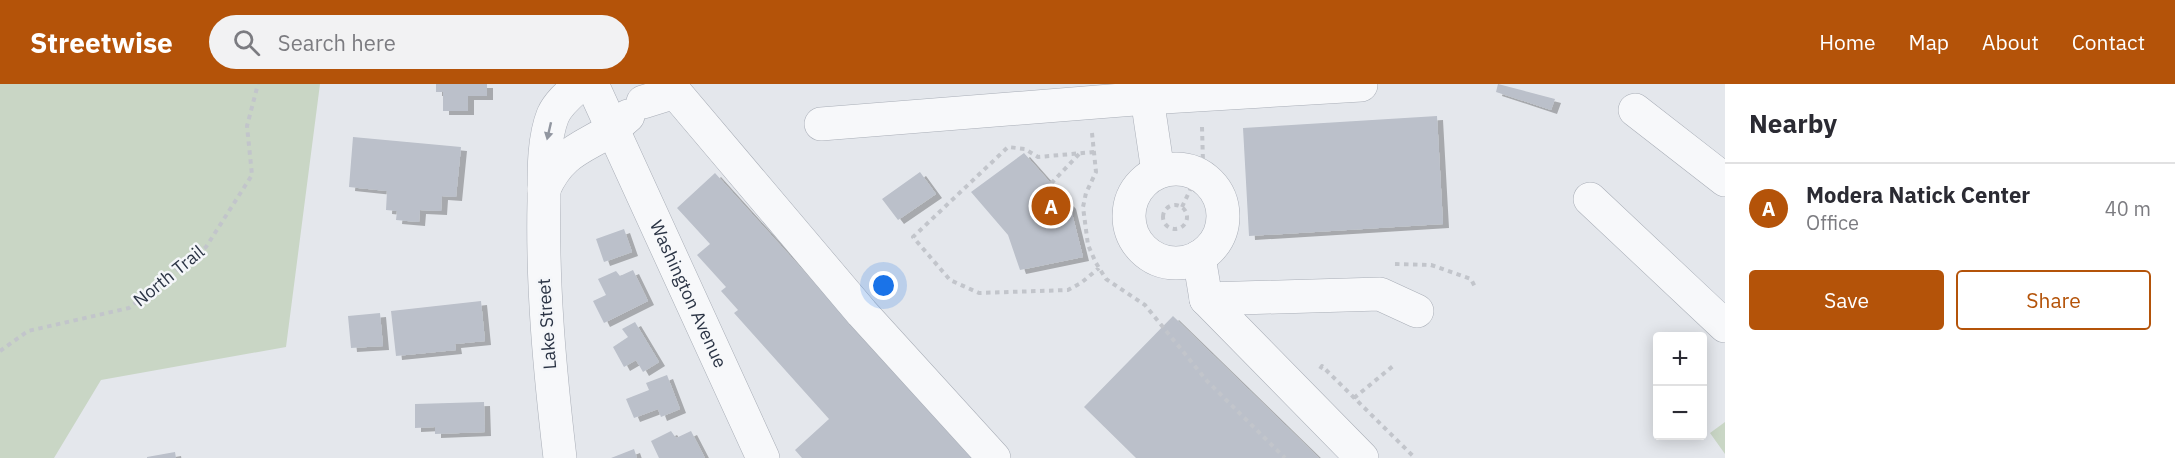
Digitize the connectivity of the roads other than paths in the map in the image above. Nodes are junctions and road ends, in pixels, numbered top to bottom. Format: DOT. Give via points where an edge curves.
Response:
graph roads {
  1 [pos="581,84"];
  2 [pos="592,84"];
  3 [pos="1361,86"];
  4 [pos="1146,91"];
  5 [pos="638,93"];
  6 [pos="1635,110"];
  7 [pos="821,124"];
  8 [pos="613,131"];
  9 [pos="1158,172"];
  10 [pos="1725,180"];
  11 [pos="544,189"];
  12 [pos="1590,199"];
  13 [pos="1199,257"];
  14 [pos="1206,299"];
  15 [pos="1417,311"];
  16 [pos="1725,326"];
  17 [pos="560,458"];
  18 [pos="763,458"];
  19 [pos="994,458"];
  20 [pos="1362,458"];
  1 -- 11 [label="street, Lake Street, one-way" via="553,114"];
  2 -- 8 [label="street"];
  3 -- 4 [label="street"];
  4 -- 7 [label="street"];
  4 -- 9 [label="street"];
  5 -- 8 [label="street"];
  5 -- 19 [label="street" via="675,92 862,313"];
  6 -- 10 [label="street"];
  8 -- 11 [label="street" via="571,151 552,172"];
  8 -- 18 [label="street, Washington Avenue"];
  9 -- 13 [label="street" via="1190,171 1215,190 1222,205 1223,221 1218,237"];
  9 -- 13 [label="street" via="1135,192 1129,222 1133,237 1155,258 1170,263"];
  11 -- 17 [label="street, Lake Street" via="545,324"];
  12 -- 16 [label="street"];
  13 -- 14 [label="street"];
  14 -- 15 [label="street" via="1380,294"];
  14 -- 20 [label="street"];
}
